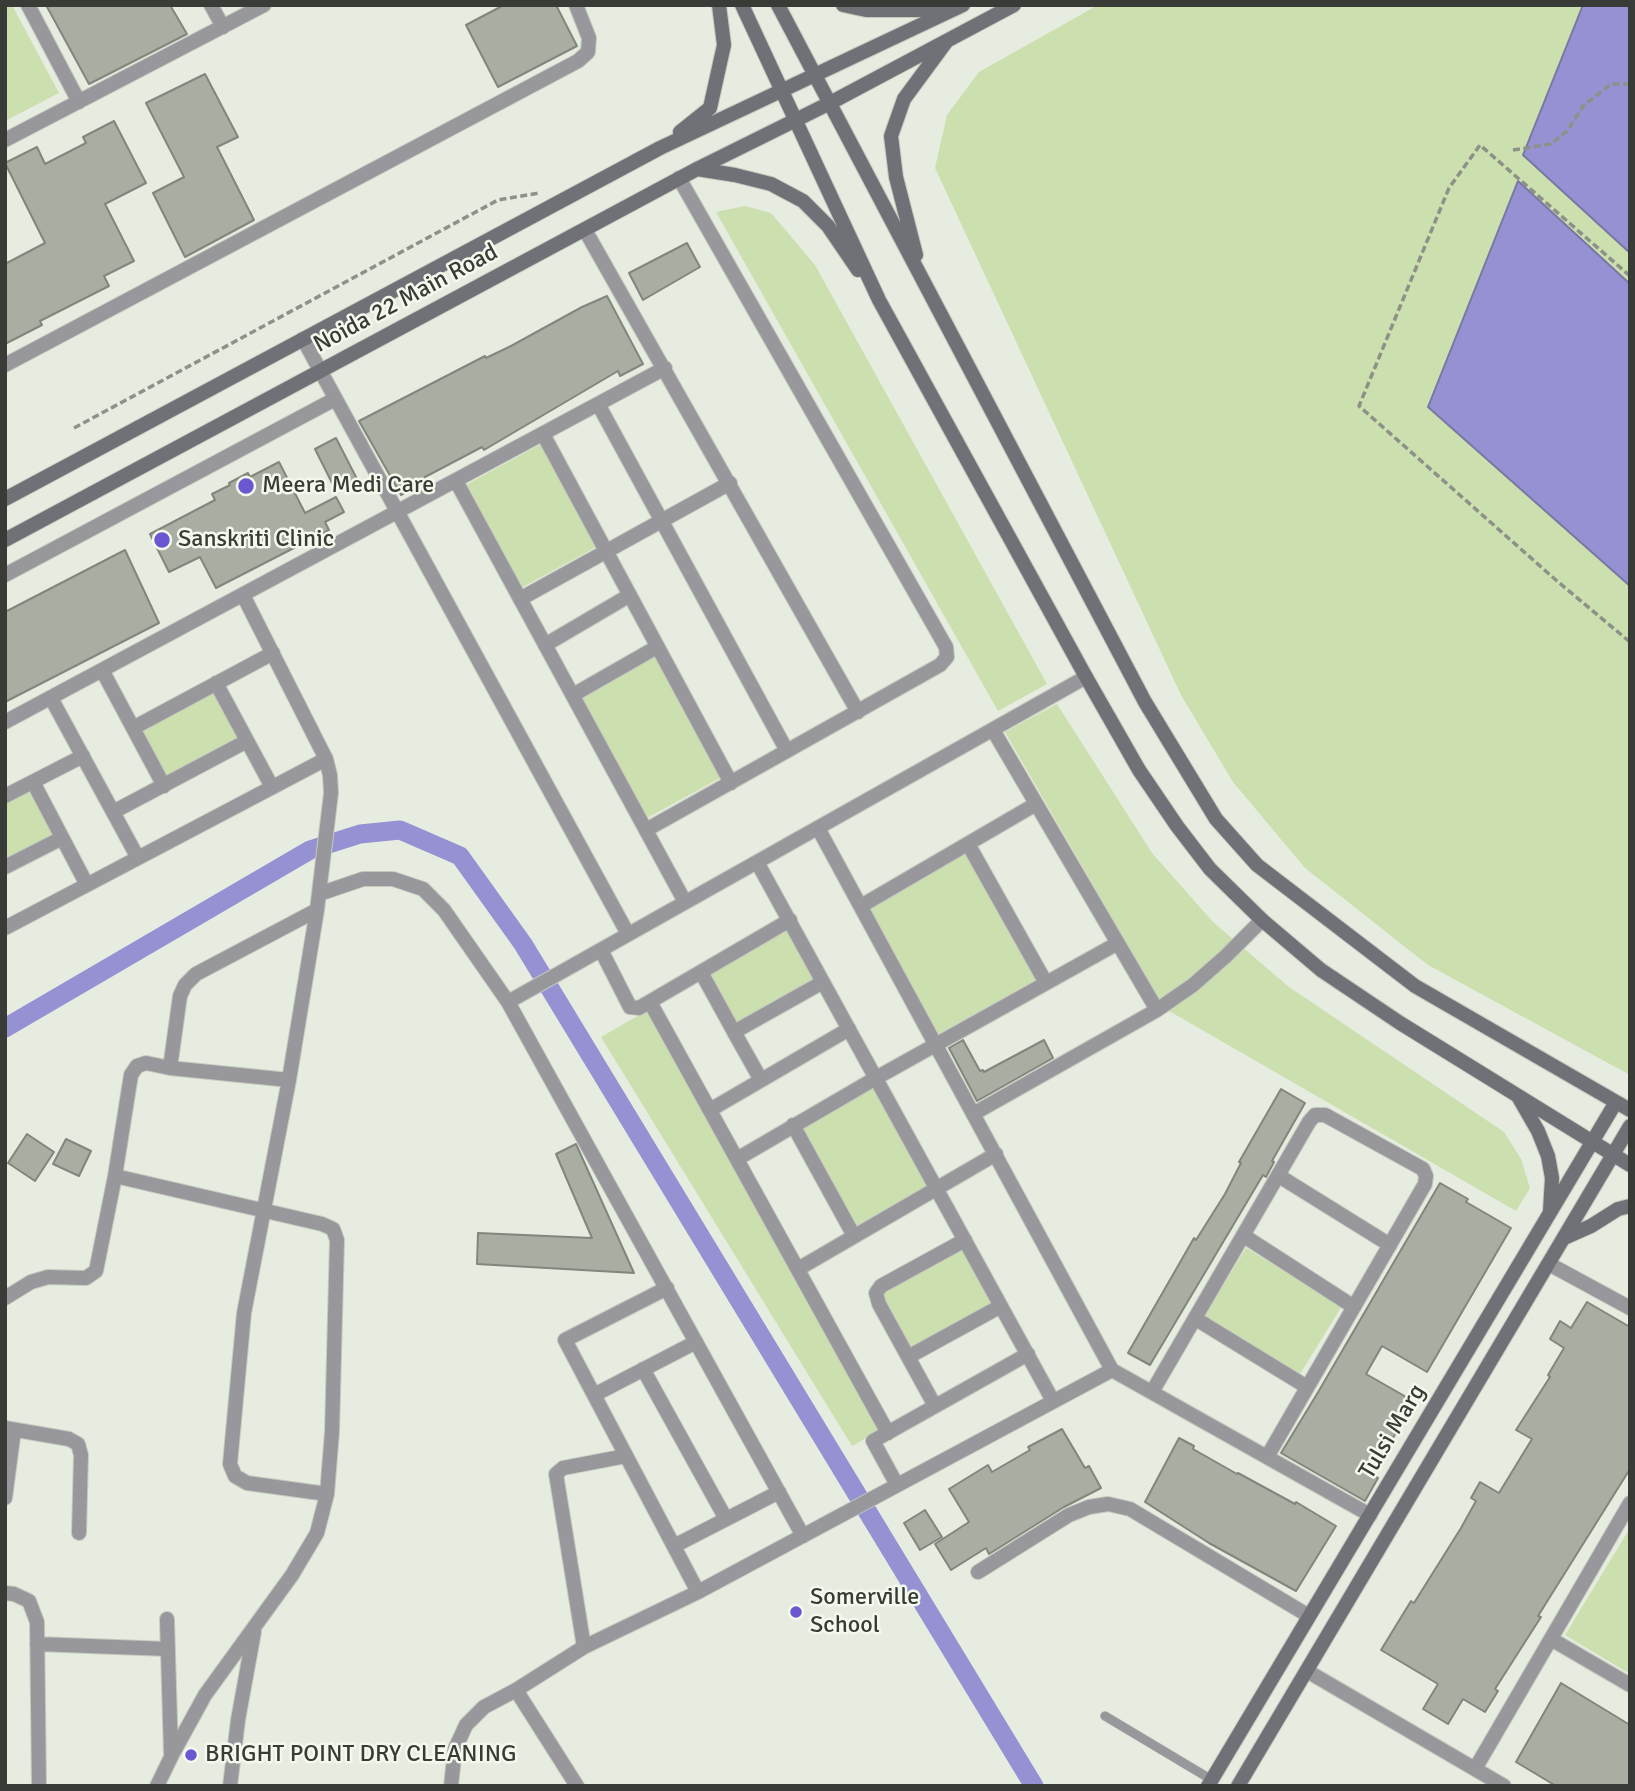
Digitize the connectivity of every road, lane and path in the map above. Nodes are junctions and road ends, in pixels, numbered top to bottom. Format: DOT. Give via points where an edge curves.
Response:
graph roads {
  1 [pos="29,5"];
  2 [pos="211,5"];
  3 [pos="264,5"];
  4 [pos="576,5"];
  5 [pos="719,5"];
  6 [pos="743,5"];
  7 [pos="778,5"];
  8 [pos="843,5"];
  9 [pos="1014,5"];
  10 [pos="958,7"];
  11 [pos="223,27"];
  12 [pos="949,38"];
  13 [pos="816,74"];
  14 [pos="1630,84"];
  15 [pos="783,89"];
  16 [pos="79,102"];
  17 [pos="830,103"];
  18 [pos="797,119"];
  19 [pos="5,140"];
  20 [pos="660,148"];
  21 [pos="1513,150"];
  22 [pos="696,169"];
  23 [pos="679,178"];
  24 [pos="547,192"];
  25 [pos="584,230"];
  26 [pos="1630,276"];
  27 [pos="922,279"];
  28 [pos="879,300"];
  29 [pos="303,338"];
  30 [pos="5,365"];
  31 [pos="665,369"];
  32 [pos="321,370"];
  33 [pos="335,399"];
  34 [pos="598,404"];
  35 [pos="74,428"];
  36 [pos="543,434"];
  37 [pos="456,481"];
  38 [pos="730,483"];
  39 [pos="5,499"];
  40 [pos="397,512"];
  41 [pos="662,521"];
  42 [pos="5,540"];
  43 [pos="606,551"];
  44 [pos="5,575"];
  45 [pos="243,595"];
  46 [pos="630,596"];
  47 [pos="520,599"];
  48 [pos="1630,642"];
  49 [pos="545,645"];
  50 [pos="657,647"];
  51 [pos="273,653"];
  52 [pos="102,670"];
  53 [pos="1086,677"];
  54 [pos="216,683"];
  55 [pos="573,695"];
  56 [pos="51,698"];
  57 [pos="858,712"];
  58 [pos="5,722"];
  59 [pos="133,728"];
  60 [pos="993,730"];
  61 [pos="247,741"];
  62 [pos="788,751"];
  63 [pos="83,756"];
  64 [pos="326,758"];
  65 [pos="33,782"];
  66 [pos="731,783"];
  67 [pos="164,786"];
  68 [pos="272,787"];
  69 [pos="5,796"];
  70 [pos="1036,804"];
  71 [pos="113,812"];
  72 [pos="818,828"];
  73 [pos="646,830"];
  74 [pos="62,838"];
  75 [pos="968,844"];
  76 [pos="138,858"];
  77 [pos="757,862"];
  78 [pos="5,867"];
  79 [pos="87,885"];
  80 [pos="319,894"];
  81 [pos="685,902"];
  82 [pos="861,906"];
  83 [pos="317,910"];
  84 [pos="790,920"];
  85 [pos="1262,920"];
  86 [pos="5,929"];
  87 [pos="628,934"];
  88 [pos="1118,943"];
  89 [pos="601,950"];
  90 [pos="701,972"];
  91 [pos="823,982"];
  92 [pos="1046,983"];
  93 [pos="508,1002"];
  94 [pos="650,1002"];
  95 [pos="1157,1010"];
  96 [pos="849,1029"];
  97 [pos="734,1032"];
  98 [pos="935,1044"];
  99 [pos="170,1069"];
  100 [pos="876,1077"];
  101 [pos="289,1080"];
  102 [pos="761,1080"];
  103 [pos="1518,1097"];
  104 [pos="1616,1102"];
  105 [pos="710,1110"];
  106 [pos="1630,1110"];
  107 [pos="973,1114"];
  108 [pos="793,1125"];
  109 [pos="1630,1126"];
  110 [pos="1592,1142"];
  111 [pos="996,1154"];
  112 [pos="1613,1155"];
  113 [pos="737,1159"];
  114 [pos="1630,1165"];
  115 [pos="116,1176"];
  116 [pos="1279,1177"];
  117 [pos="936,1188"];
  118 [pos="1630,1206"];
  119 [pos="264,1209"];
  120 [pos="1550,1212"];
  121 [pos="854,1236"];
  122 [pos="1244,1236"];
  123 [pos="1564,1238"];
  124 [pos="965,1240"];
  125 [pos="1390,1245"];
  126 [pos="1549,1264"];
  127 [pos="797,1269"];
  128 [pos="667,1288"];
  129 [pos="7,1292"];
  130 [pos="1001,1306"];
  131 [pos="1354,1307"];
  132 [pos="1630,1308"];
  133 [pos="1196,1319"];
  134 [pos="696,1342"];
  135 [pos="1028,1354"];
  136 [pos="908,1357"];
  137 [pos="643,1370"];
  138 [pos="1112,1370"];
  139 [pos="1307,1387"];
  140 [pos="1152,1392"];
  141 [pos="594,1395"];
  142 [pos="1053,1401"];
  143 [pos="935,1406"];
  144 [pos="10,1429"];
  145 [pos="888,1433"];
  146 [pos="626,1456"];
  147 [pos="1267,1457"];
  148 [pos="897,1485"];
  149 [pos="779,1492"];
  150 [pos="327,1494"];
  151 [pos="5,1497"];
  152 [pos="1630,1503"];
  153 [pos="1370,1516"];
  154 [pos="726,1519"];
  155 [pos="79,1533"];
  156 [pos="803,1536"];
  157 [pos="674,1546"];
  158 [pos="978,1572"];
  159 [pos="698,1592"];
  160 [pos="5,1593"];
  161 [pos="1310,1616"];
  162 [pos="167,1619"];
  163 [pos="254,1628"];
  164 [pos="1551,1639"];
  165 [pos="37,1644"];
  166 [pos="584,1647"];
  167 [pos="168,1649"];
  168 [pos="1307,1671"];
  169 [pos="1630,1685"];
  170 [pos="516,1690"];
  171 [pos="1105,1716"];
  172 [pos="172,1755"];
  173 [pos="1475,1769"];
  174 [pos="1210,1783"];
  175 [pos="40,1786"];
  176 [pos="157,1786"];
  177 [pos="230,1786"];
  178 [pos="452,1786"];
  179 [pos="577,1786"];
  180 [pos="1238,1786"];
  181 [pos="1504,1786"];
  1 -- 16 [label="street"];
  2 -- 11 [label="street"];
  3 -- 11 [label="street"];
  4 -- 30 [label="street" via="589,38 588,52 578,61"];
  5 -- 20 [label="street" via="724,46 710,108"];
  6 -- 15 [label="street"];
  7 -- 13 [label="street"];
  8 -- 10 [label="street" via="866,10"];
  9 -- 12 [label="street, Noida 22 Main Road"];
  10 -- 13 [label="street, Noida 22 Main Road"];
  11 -- 16 [label="street"];
  12 -- 17 [label="street, Noida 22 Main Road"];
  12 -- 27 [label="street" via="904,99 891,136 896,177"];
  13 -- 15 [label="street, Noida 22 Main Road"];
  13 -- 17 [label="street"];
  14 -- 21 [label="path" via="1611,84 1584,105 1567,131 1551,144"];
  15 -- 18 [label="street"];
  15 -- 20 [label="street, Noida 22 Main Road"];
  16 -- 19 [label="street"];
  17 -- 18 [label="street, Noida 22 Main Road"];
  17 -- 27 [label="street"];
  18 -- 22 [label="street, Noida 22 Main Road"];
  18 -- 28 [label="street"];
  20 -- 29 [label="street, Noida 22 Main Road"];
  22 -- 23 [label="street, Noida 22 Main Road"];
  22 -- 28 [label="street" via="771,184 803,201 828,226"];
  23 -- 25 [label="street, Noida 22 Main Road"];
  23 -- 57 [label="street" via="946,647 947,657 940,665"];
  24 -- 35 [label="path" via="498,200"];
  25 -- 31 [label="street"];
  25 -- 32 [label="street, Noida 22 Main Road"];
  26 -- 48 [label="path" via="1480,145 1449,188 1359,406"];
  27 -- 104 [label="street" via="1145,702 1216,819 1257,865 1415,986"];
  28 -- 53 [label="street"];
  29 -- 32 [label="street"];
  29 -- 39 [label="street, Noida 22 Main Road"];
  31 -- 34 [label="street"];
  31 -- 38 [label="street"];
  32 -- 33 [label="street"];
  32 -- 42 [label="street, Noida 22 Main Road"];
  33 -- 40 [label="street"];
  33 -- 44 [label="street"];
  34 -- 36 [label="street"];
  34 -- 41 [label="street"];
  36 -- 37 [label="street"];
  36 -- 43 [label="street"];
  37 -- 40 [label="street"];
  37 -- 47 [label="street"];
  38 -- 41 [label="street"];
  38 -- 57 [label="street"];
  40 -- 45 [label="street"];
  40 -- 87 [label="street"];
  41 -- 43 [label="street"];
  41 -- 62 [label="street"];
  43 -- 46 [label="street"];
  43 -- 47 [label="street"];
  45 -- 51 [label="street"];
  45 -- 52 [label="street"];
  46 -- 49 [label="street"];
  46 -- 50 [label="street"];
  47 -- 49 [label="street"];
  49 -- 55 [label="street"];
  50 -- 55 [label="street"];
  50 -- 66 [label="street"];
  51 -- 54 [label="street"];
  51 -- 64 [label="street"];
  52 -- 56 [label="street"];
  52 -- 59 [label="street"];
  53 -- 60 [label="street"];
  53 -- 85 [label="street" via="1177,826 1210,869"];
  54 -- 59 [label="street"];
  54 -- 61 [label="street"];
  55 -- 73 [label="street"];
  56 -- 58 [label="street"];
  56 -- 63 [label="street"];
  57 -- 62 [label="street"];
  59 -- 67 [label="street"];
  60 -- 70 [label="street"];
  60 -- 72 [label="street"];
  61 -- 67 [label="street"];
  61 -- 68 [label="street"];
  62 -- 66 [label="street"];
  63 -- 65 [label="street"];
  63 -- 71 [label="street"];
  64 -- 68 [label="street"];
  64 -- 80 [label="street" via="331,793"];
  65 -- 69 [label="street"];
  65 -- 74 [label="street"];
  66 -- 73 [label="street"];
  67 -- 71 [label="street"];
  68 -- 76 [label="street"];
  70 -- 75 [label="street"];
  70 -- 88 [label="street"];
  71 -- 76 [label="street"];
  72 -- 77 [label="street"];
  72 -- 82 [label="street"];
  73 -- 81 [label="street"];
  74 -- 78 [label="street"];
  74 -- 79 [label="street"];
  75 -- 82 [label="street"];
  75 -- 92 [label="street"];
  76 -- 79 [label="street"];
  77 -- 81 [label="street"];
  77 -- 84 [label="street"];
  79 -- 86 [label="street"];
  80 -- 83 [label="street"];
  80 -- 93 [label="street" via="363,878 393,879 423,890 444,910"];
  81 -- 87 [label="street"];
  82 -- 98 [label="street"];
  83 -- 99 [label="street" via="196,974 185,985"];
  83 -- 101 [label="street"];
  84 -- 90 [label="street"];
  84 -- 91 [label="street"];
  85 -- 95 [label="street" via="1201,978"];
  85 -- 103 [label="street" via="1321,970"];
  87 -- 89 [label="street"];
  88 -- 92 [label="street"];
  88 -- 95 [label="street"];
  89 -- 93 [label="street"];
  89 -- 94 [label="street" via="630,1007"];
  90 -- 94 [label="street"];
  90 -- 97 [label="street"];
  91 -- 96 [label="street"];
  91 -- 97 [label="street"];
  92 -- 98 [label="street"];
  93 -- 128 [label="street"];
  94 -- 105 [label="street"];
  95 -- 107 [label="street"];
  96 -- 100 [label="street"];
  96 -- 102 [label="street"];
  97 -- 102 [label="street"];
  98 -- 100 [label="street"];
  98 -- 107 [label="street"];
  99 -- 101 [label="street"];
  99 -- 115 [label="street" via="146,1063 131,1075"];
  100 -- 108 [label="street"];
  100 -- 117 [label="street"];
  101 -- 119 [label="street"];
  102 -- 105 [label="street"];
  103 -- 110 [label="street"];
  103 -- 120 [label="street" via="1548,1156"];
  104 -- 106 [label="street"];
  104 -- 110 [label="street, Tulsi Marg"];
  105 -- 113 [label="street"];
  107 -- 111 [label="street"];
  108 -- 113 [label="street"];
  108 -- 121 [label="street"];
  109 -- 112 [label="street, Tulsi Marg"];
  110 -- 112 [label="street"];
  110 -- 120 [label="street, Tulsi Marg"];
  111 -- 117 [label="street"];
  111 -- 138 [label="street"];
  112 -- 114 [label="street"];
  112 -- 123 [label="street, Tulsi Marg"];
  113 -- 127 [label="street"];
  115 -- 119 [label="street"];
  115 -- 129 [label="street" via="96,1271 86,1278 48,1277"];
  116 -- 122 [label="street"];
  116 -- 125 [label="street"];
  116 -- 125 [label="street" via="1315,1115 1325,1115 1423,1169 1425,1184"];
  117 -- 121 [label="street"];
  117 -- 124 [label="street"];
  118 -- 123 [label="street"];
  119 -- 150 [label="street" via="322,1224 333,1229 337,1240"];
  119 -- 150 [label="street" via="244,1313 230,1464 235,1476 247,1483"];
  120 -- 153 [label="street, Tulsi Marg"];
  121 -- 127 [label="street"];
  122 -- 131 [label="street"];
  122 -- 133 [label="street"];
  123 -- 126 [label="street, Tulsi Marg"];
  124 -- 130 [label="street"];
  124 -- 136 [label="street" via="876,1293"];
  125 -- 131 [label="street"];
  126 -- 132 [label="street"];
  126 -- 168 [label="street, Tulsi Marg"];
  127 -- 145 [label="street"];
  128 -- 134 [label="street"];
  128 -- 141 [label="street" via="565,1340"];
  130 -- 135 [label="street"];
  130 -- 136 [label="street"];
  131 -- 139 [label="street"];
  133 -- 139 [label="street"];
  133 -- 140 [label="street"];
  134 -- 137 [label="street"];
  134 -- 149 [label="street"];
  135 -- 142 [label="street"];
  135 -- 143 [label="street"];
  136 -- 143 [label="street"];
  137 -- 141 [label="street"];
  137 -- 154 [label="street"];
  138 -- 140 [label="street"];
  138 -- 142 [label="street"];
  139 -- 147 [label="street"];
  140 -- 147 [label="street"];
  141 -- 146 [label="street"];
  142 -- 148 [label="street"];
  143 -- 145 [label="street"];
  144 -- 151 [label="street"];
  144 -- 155 [label="street" via="78,1444"];
  145 -- 148 [label="street" via="873,1441"];
  146 -- 157 [label="street"];
  146 -- 166 [label="street" via="563,1468 556,1474"];
  147 -- 153 [label="street"];
  148 -- 156 [label="street"];
  149 -- 154 [label="street"];
  149 -- 156 [label="street"];
  150 -- 163 [label="street" via="317,1533"];
  152 -- 164 [label="street"];
  153 -- 161 [label="street, Tulsi Marg"];
  154 -- 157 [label="street"];
  156 -- 159 [label="street"];
  157 -- 159 [label="street"];
  158 -- 161 [label="street" via="1069,1515 1108,1504 1130,1509"];
  159 -- 166 [label="street"];
  160 -- 165 [label="street" via="29,1601 37,1622"];
  161 -- 174 [label="street, Tulsi Marg"];
  162 -- 167 [label="street"];
  163 -- 172 [label="street" via="205,1695"];
  163 -- 177 [label="street"];
  164 -- 169 [label="street"];
  164 -- 173 [label="street"];
  165 -- 167 [label="street"];
  165 -- 175 [label="street"];
  166 -- 170 [label="street"];
  167 -- 172 [label="street"];
  168 -- 173 [label="street"];
  168 -- 180 [label="street, Tulsi Marg"];
  170 -- 178 [label="street" via="484,1707 466,1725 455,1749"];
  170 -- 179 [label="street"];
  171 -- 174 [label="lane"];
  172 -- 176 [label="street"];
  173 -- 181 [label="street"];
}
